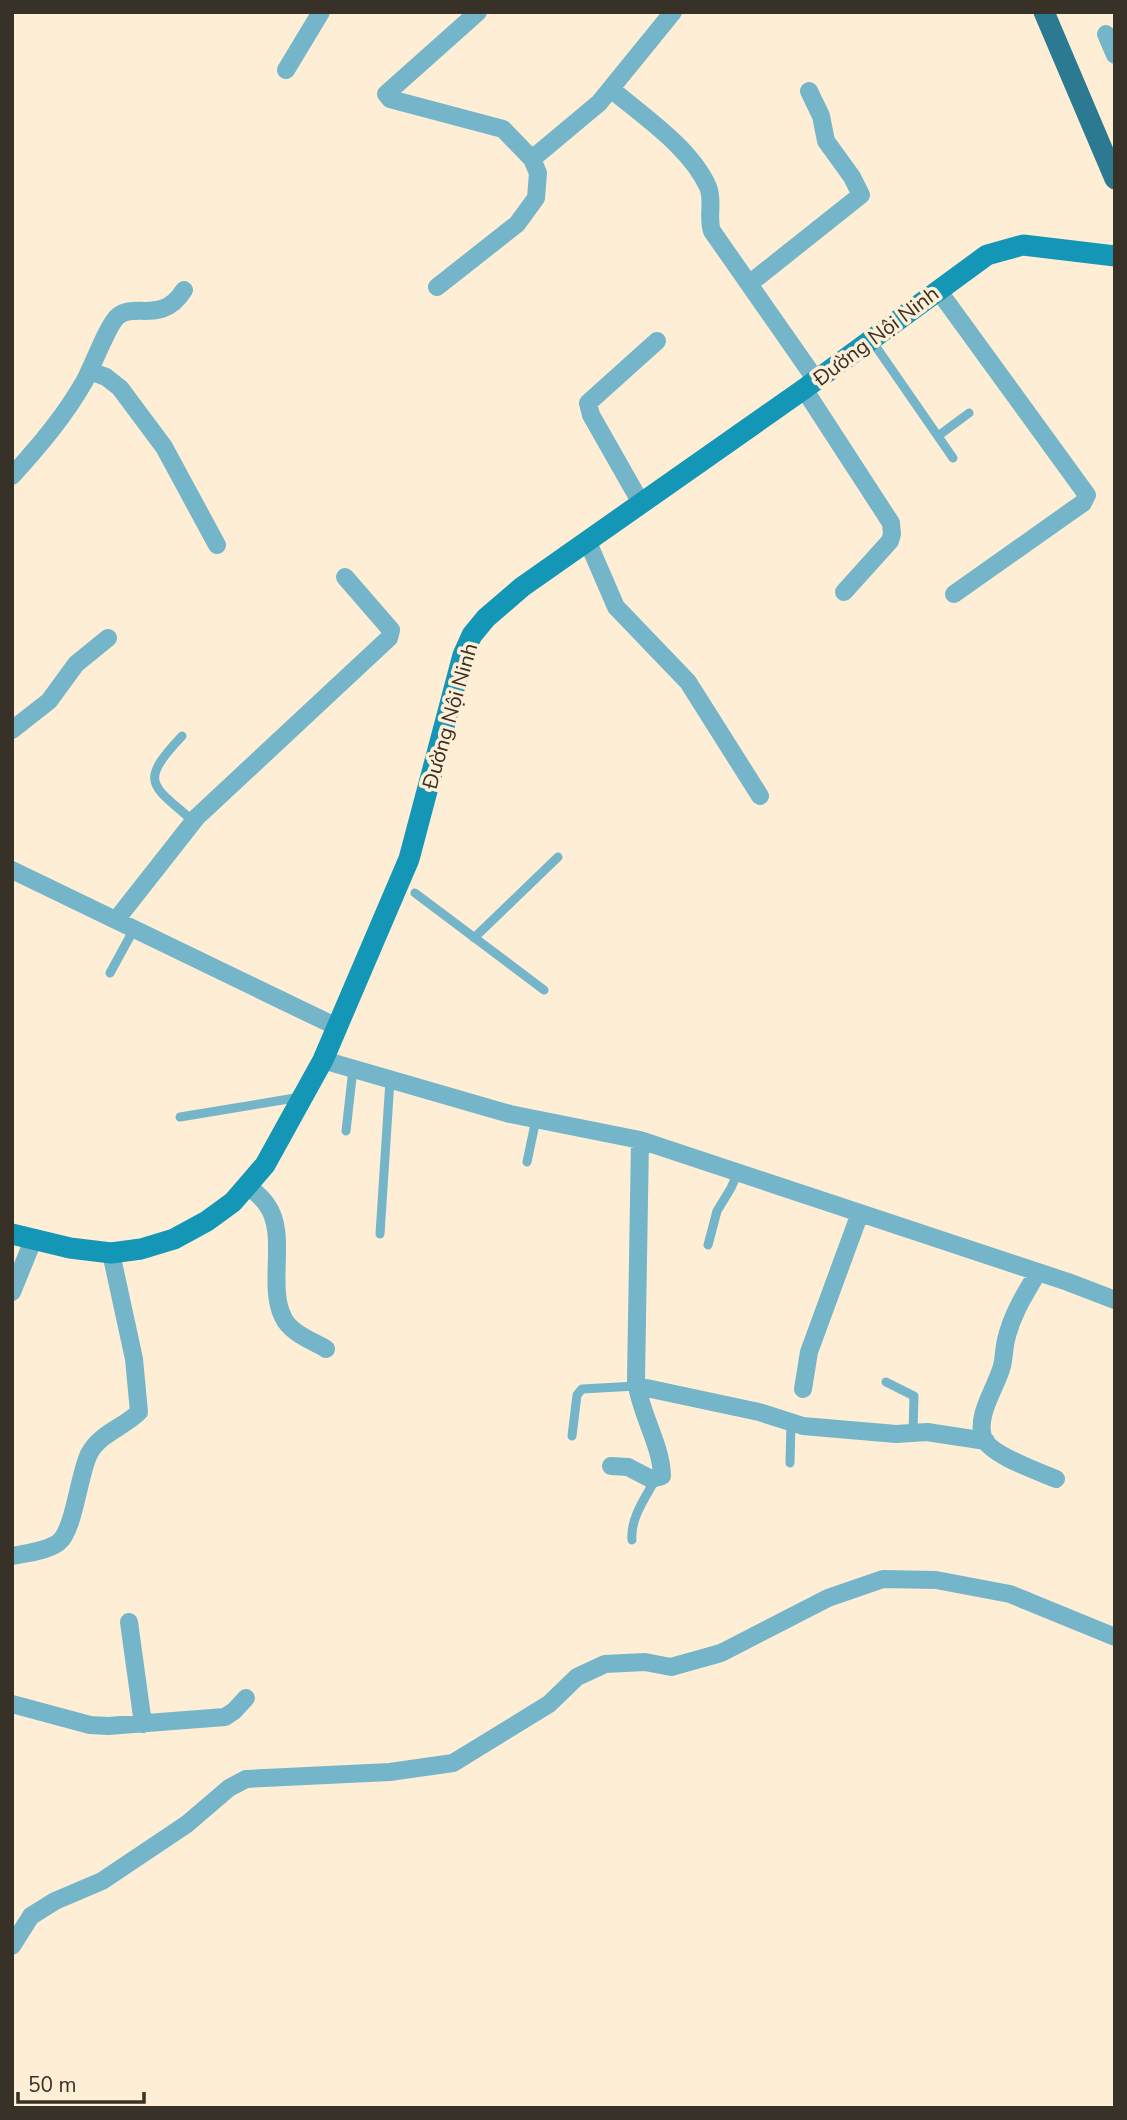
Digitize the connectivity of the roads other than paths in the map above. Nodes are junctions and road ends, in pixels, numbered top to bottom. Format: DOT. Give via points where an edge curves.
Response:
graph roads {
  1 [pos="321,12"];
  2 [pos="478,12"];
  3 [pos="673,12"];
  4 [pos="1044,12"];
  5 [pos="1106,34"];
  6 [pos="1115,55"];
  7 [pos="286,70"];
  8 [pos="611,89"];
  9 [pos="809,91"];
  10 [pos="532,159"];
  11 [pos="1115,179"];
  12 [pos="1115,256"];
  13 [pos="749,284"];
  14 [pos="437,287"];
  15 [pos="184,290"];
  16 [pos="938,290"];
  17 [pos="871,340"];
  18 [pos="657,341"];
  19 [pos="90,371"];
  20 [pos="810,384"];
  21 [pos="969,413"];
  22 [pos="938,436"];
  23 [pos="953,458"];
  24 [pos="12,475"];
  25 [pos="641,503"];
  26 [pos="587,540"];
  27 [pos="217,545"];
  28 [pos="345,577"];
  29 [pos="844,592"];
  30 [pos="954,594"];
  31 [pos="108,638"];
  32 [pos="12,730"];
  33 [pos="182,736"];
  34 [pos="760,796"];
  35 [pos="193,821"];
  36 [pos="558,857"];
  37 [pos="12,870"];
  38 [pos="407,888"];
  39 [pos="116,920"];
  40 [pos="134,929"];
  41 [pos="474,939"];
  42 [pos="110,973"];
  43 [pos="544,990"];
  44 [pos="337,1027"];
  45 [pos="323,1060"];
  46 [pos="353,1069"];
  47 [pos="390,1080"];
  48 [pos="303,1097"];
  49 [pos="180,1117"];
  50 [pos="536,1119"];
  51 [pos="346,1131"];
  52 [pos="640,1140"];
  53 [pos="527,1162"];
  54 [pos="738,1172"];
  55 [pos="247,1185"];
  56 [pos="860,1213"];
  57 [pos="12,1234"];
  58 [pos="380,1234"];
  59 [pos="34,1238"];
  60 [pos="709,1245"];
  61 [pos="111,1253"];
  62 [pos="1038,1272"];
  63 [pos="12,1292"];
  64 [pos="1115,1300"];
  65 [pos="327,1349"];
  66 [pos="886,1382"];
  67 [pos="637,1386"];
  68 [pos="803,1389"];
  69 [pos="791,1423"];
  70 [pos="913,1433"];
  71 [pos="572,1436"];
  72 [pos="986,1441"];
  73 [pos="790,1463"];
  74 [pos="611,1466"];
  75 [pos="1056,1479"];
  76 [pos="655,1480"];
  77 [pos="632,1540"];
  78 [pos="12,1556"];
  79 [pos="129,1622"];
  80 [pos="1115,1637"];
  81 [pos="246,1698"];
  82 [pos="12,1704"];
  83 [pos="143,1724"];
  84 [pos="12,1946"];
  1 -- 7 [label="street"];
  2 -- 10 [label="street" via="386,94 398,102 497,126"];
  3 -- 8 [label="street"];
  4 -- 11 [label="main road"];
  5 -- 6 [label="street"];
  8 -- 10 [label="street"];
  8 -- 13 [label="street" via="681,149 706,184 712,231"];
  9 -- 13 [label="street" via="821,116 825,141 861,195"];
  10 -- 14 [label="street" via="538,186 529,209 517,224"];
  12 -- 16 [label="street, Đường Nội Ninh" via="1023,245 987,255"];
  13 -- 20 [label="street"];
  15 -- 19 [label="street" via="163,309 124,312 116,317"];
  16 -- 17 [label="street, Đường Nội Ninh"];
  16 -- 30 [label="street" via="1087,495 1083,503"];
  17 -- 20 [label="street, Đường Nội Ninh"];
  17 -- 22 [label="lane"];
  18 -- 25 [label="street" via="588,403"];
  19 -- 24 [label="street" via="44,441"];
  19 -- 27 [label="street" via="120,388 164,447"];
  20 -- 25 [label="street, Đường Nội Ninh"];
  20 -- 29 [label="street" via="891,523 890,541"];
  21 -- 22 [label="lane"];
  22 -- 23 [label="lane"];
  25 -- 26 [label="street, Đường Nội Ninh"];
  26 -- 34 [label="street" via="616,607 688,682"];
  26 -- 38 [label="street, Đường Nội Ninh" via="522,587 472,635 409,859"];
  28 -- 35 [label="street" via="391,630 389,638"];
  31 -- 32 [label="street" via="76,664 49,701"];
  33 -- 35 [label="lane" via="160,763 154,783"];
  35 -- 39 [label="street"];
  36 -- 41 [label="lane"];
  37 -- 39 [label="street"];
  38 -- 41 [label="lane"];
  38 -- 44 [label="street, Đường Nội Ninh"];
  39 -- 40 [label="street"];
  40 -- 42 [label="lane"];
  40 -- 44 [label="street"];
  41 -- 43 [label="lane"];
  44 -- 45 [label="street, Đường Nội Ninh"];
  45 -- 46 [label="street"];
  45 -- 48 [label="street, Đường Nội Ninh"];
  46 -- 47 [label="street"];
  46 -- 51 [label="lane"];
  47 -- 50 [label="street"];
  47 -- 58 [label="lane"];
  48 -- 49 [label="lane"];
  48 -- 55 [label="street, Đường Nội Ninh" via="265,1165"];
  50 -- 52 [label="street"];
  50 -- 53 [label="lane"];
  52 -- 54 [label="street"];
  52 -- 67 [label="street"];
  54 -- 56 [label="street"];
  54 -- 60 [label="lane" via="717,1210"];
  55 -- 61 [label="street, Đường Nội Ninh" via="233,1202 174,1239 141,1250"];
  55 -- 65 [label="street" via="272,1215 283,1318"];
  56 -- 62 [label="street"];
  56 -- 68 [label="street" via="809,1352"];
  57 -- 59 [label="street, Đường Nội Ninh"];
  59 -- 61 [label="street, Đường Nội Ninh"];
  59 -- 63 [label="street"];
  61 -- 78 [label="street" via="134,1359 139,1412 114,1428 89,1454 61,1541"];
  62 -- 64 [label="street"];
  62 -- 72 [label="street" via="1016,1309 1006,1339 1002,1368 984,1418"];
  66 -- 70 [label="lane" via="914,1396"];
  67 -- 69 [label="street"];
  67 -- 71 [label="lane" via="582,1389"];
  67 -- 76 [label="street" via="662,1461 663,1476"];
  69 -- 70 [label="street"];
  69 -- 73 [label="lane"];
  70 -- 72 [label="street"];
  72 -- 75 [label="street" via="997,1452"];
  74 -- 76 [label="street" via="628,1467"];
  76 -- 77 [label="lane" via="634,1520"];
  79 -- 83 [label="street"];
  80 -- 84 [label="street" via="1010,1594 936,1580 883,1579 828,1598 721,1653 671,1667 645,1662 605,1664 577,1677 549,1704 453,1763 390,1772 246,1779 102,1881 31,1916"];
  81 -- 83 [label="street" via="225,1717"];
  82 -- 83 [label="street" via="90,1724"];
}
